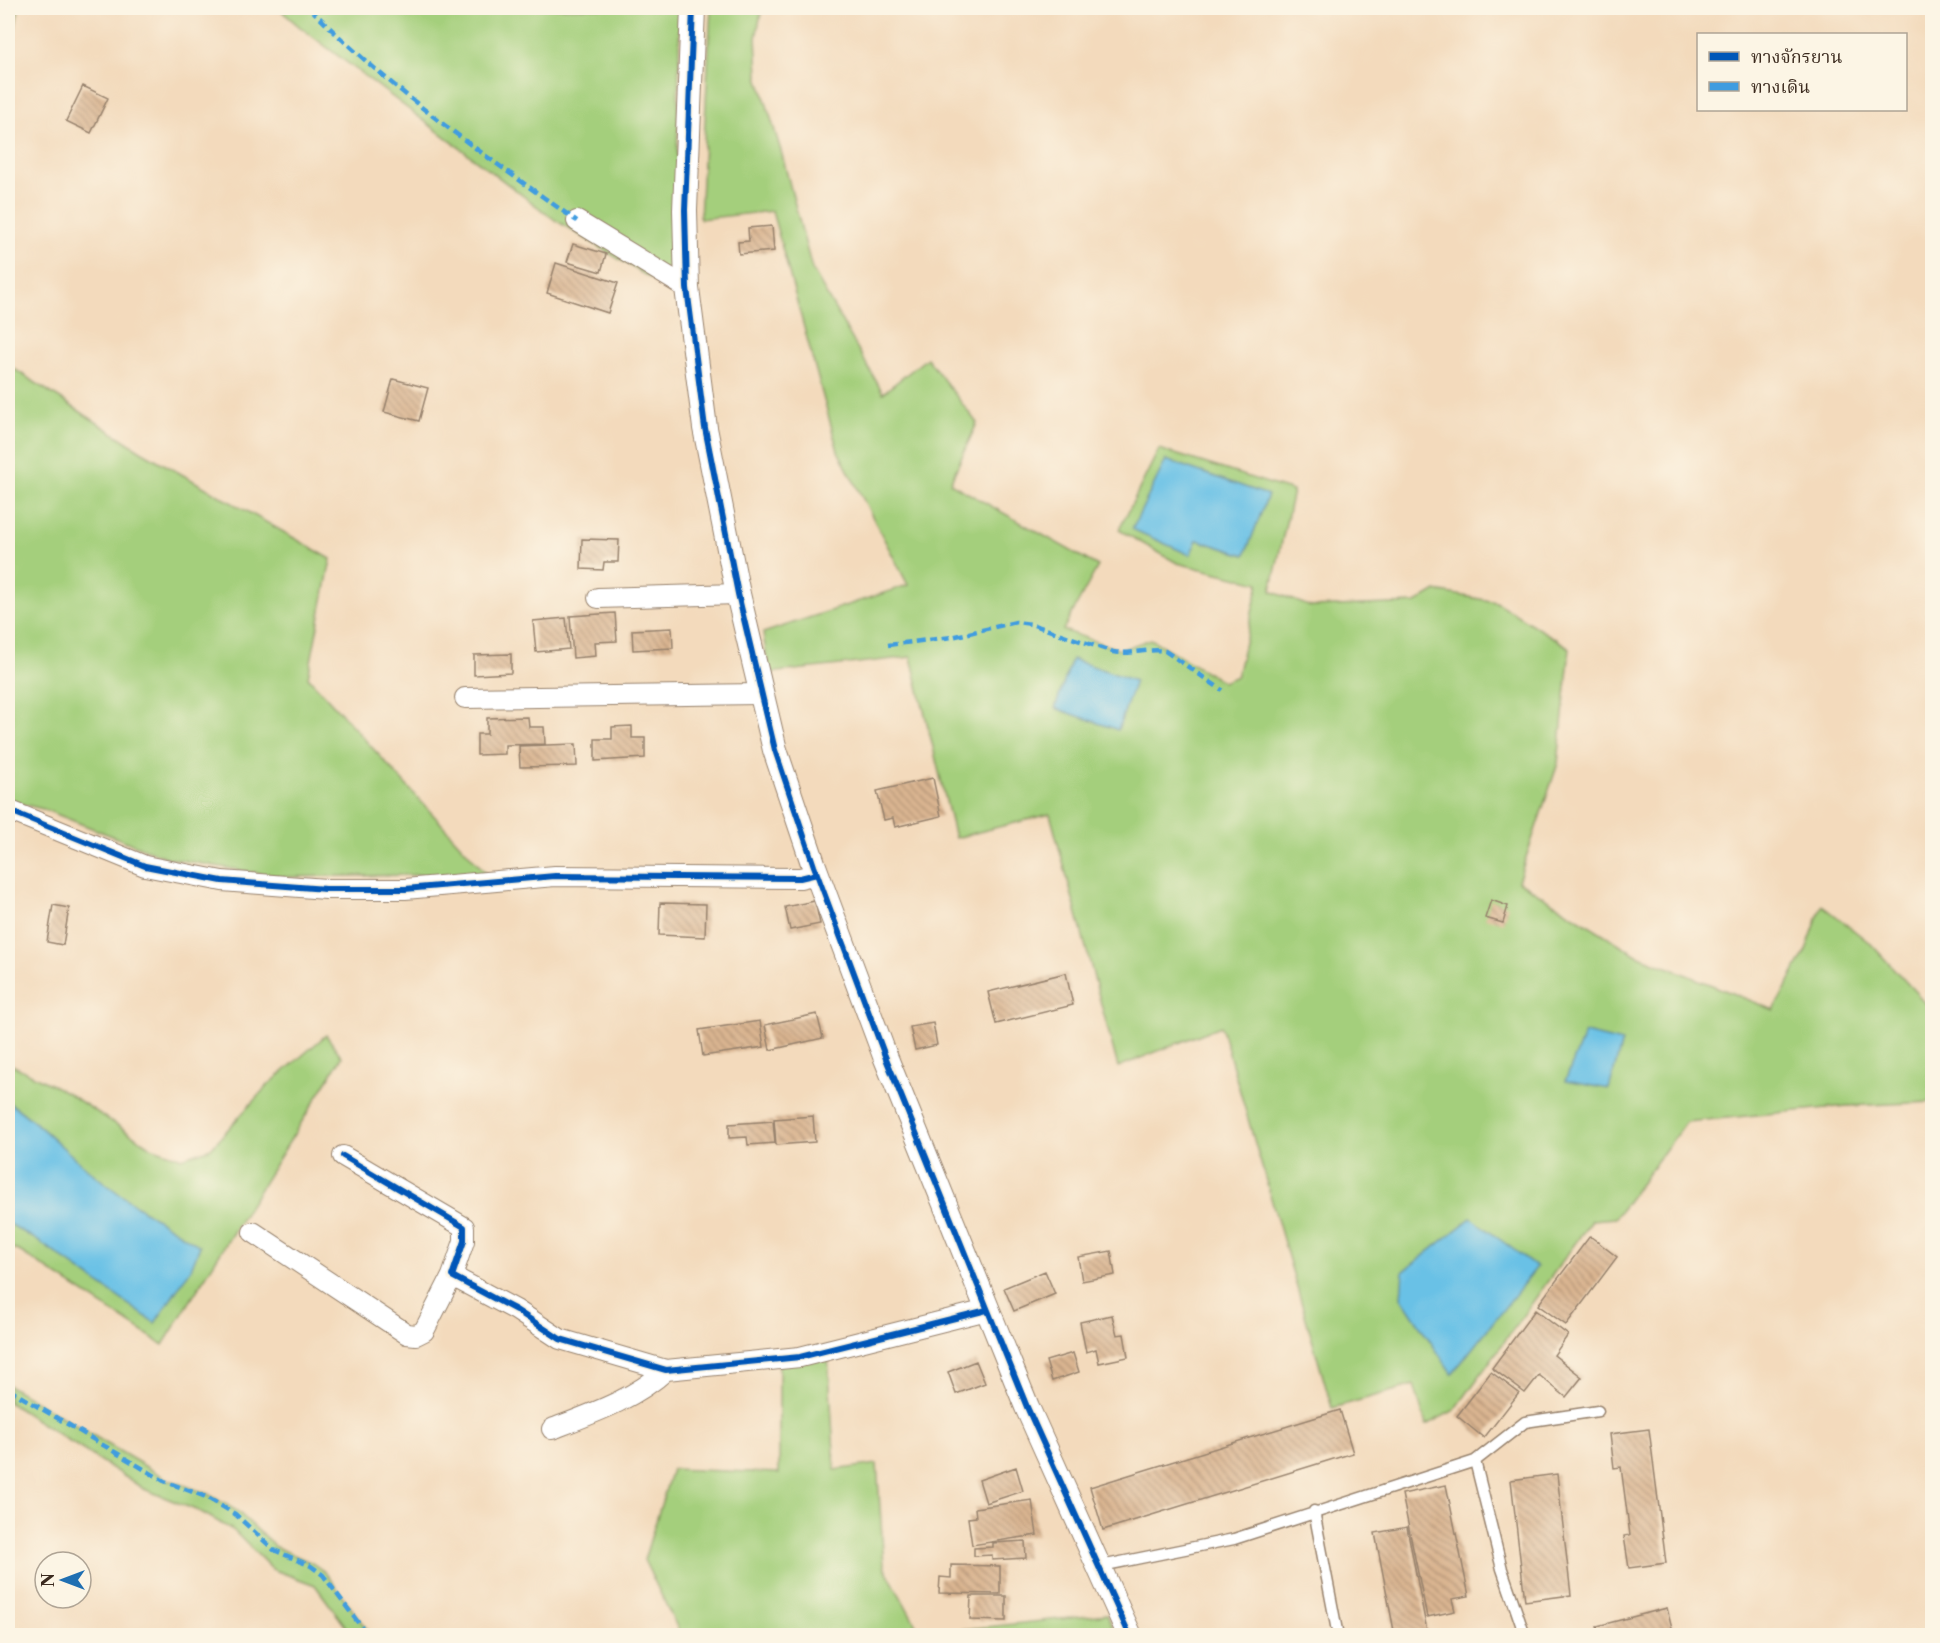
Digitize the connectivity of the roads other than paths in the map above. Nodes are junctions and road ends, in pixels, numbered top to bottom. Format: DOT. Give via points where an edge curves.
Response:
graph roads {
  1 [pos="693,8"];
  2 [pos="577,221"];
  3 [pos="687,288"];
  4 [pos="738,594"];
  5 [pos="598,598"];
  6 [pos="761,694"];
  7 [pos="465,698"];
  8 [pos="8,810"];
  9 [pos="817,874"];
  10 [pos="343,1156"];
  11 [pos="253,1232"];
  12 [pos="452,1276"];
  13 [pos="987,1310"];
  14 [pos="666,1370"];
  15 [pos="1598,1411"];
  16 [pos="552,1429"];
  17 [pos="1475,1461"];
  18 [pos="1314,1511"];
  19 [pos="1101,1566"];
  20 [pos="1130,1635"];
  21 [pos="1338,1635"];
  22 [pos="1525,1635"];
  1 -- 3 [label="street" via="685,210"];
  2 -- 3 [label="street"];
  3 -- 4 [label="street" via="705,428"];
  4 -- 5 [label="street"];
  4 -- 6 [label="street"];
  6 -- 7 [label="street"];
  6 -- 9 [label="street" via="775,750"];
  8 -- 9 [label="street" via="145,866 222,881 326,889 405,889 555,876 800,878"];
  9 -- 13 [label="street"];
  10 -- 12 [label="street" via="464,1227 464,1241"];
  11 -- 12 [label="street" via="407,1334 424,1331"];
  12 -- 14 [label="street" via="560,1339"];
  13 -- 14 [label="street" via="800,1357"];
  13 -- 19 [label="street"];
  14 -- 16 [label="street" via="656,1380 601,1410"];
  15 -- 17 [label="lane" via="1525,1422"];
  17 -- 18 [label="lane"];
  17 -- 22 [label="lane" via="1502,1569"];
  18 -- 19 [label="lane" via="1234,1539"];
  18 -- 21 [label="lane"];
  19 -- 20 [label="street"];
}
